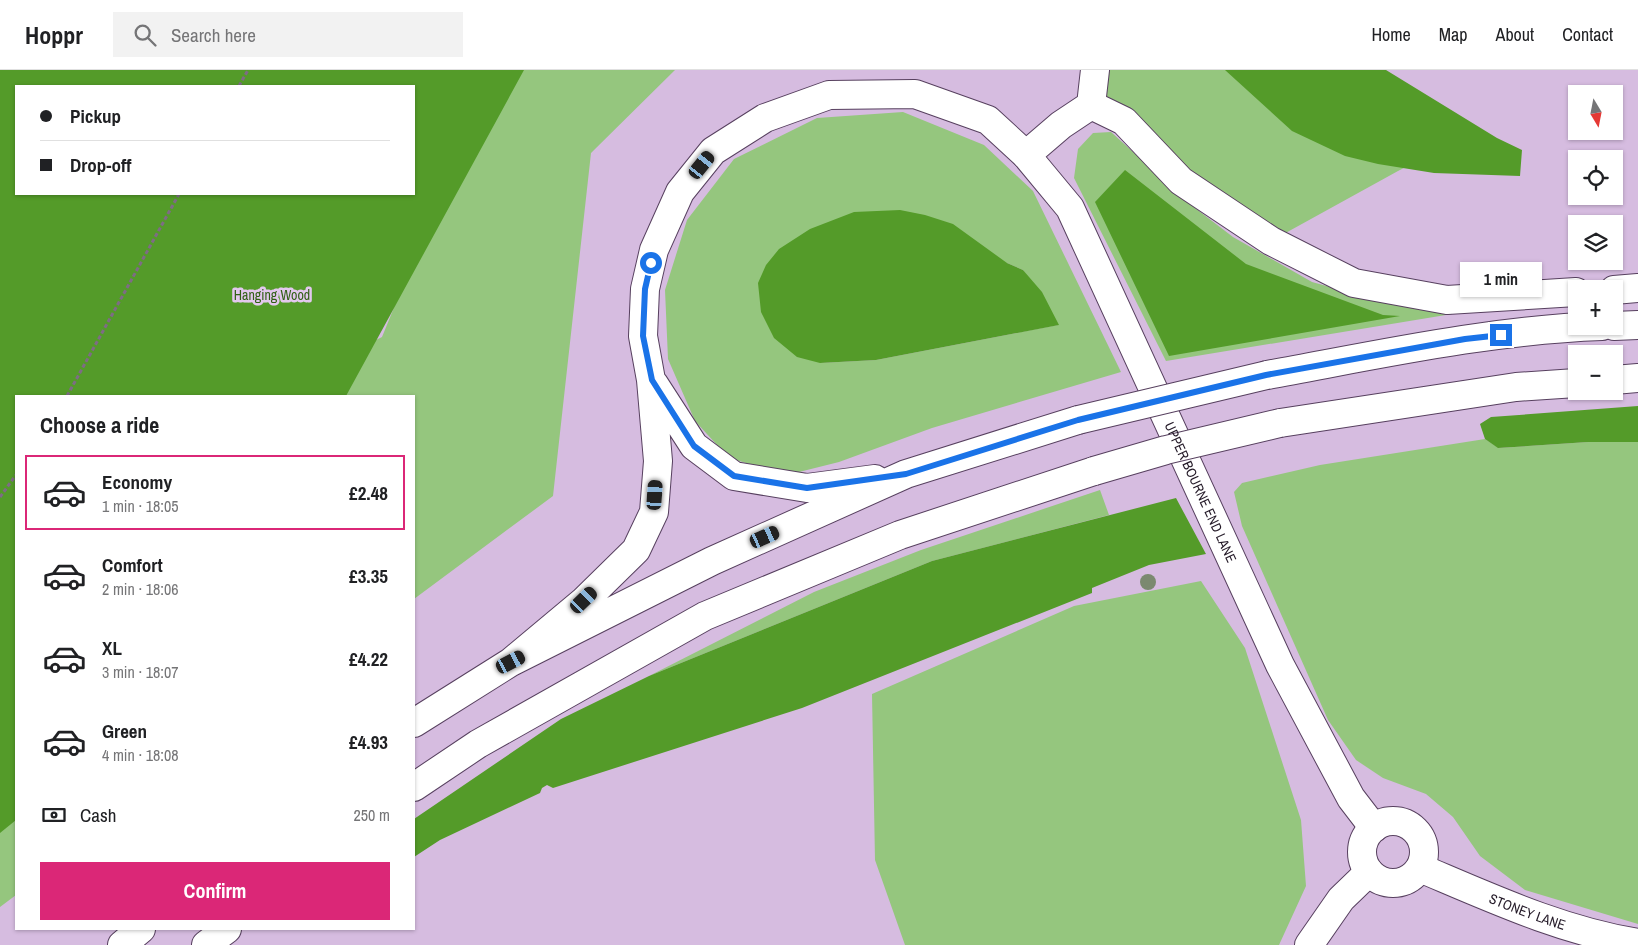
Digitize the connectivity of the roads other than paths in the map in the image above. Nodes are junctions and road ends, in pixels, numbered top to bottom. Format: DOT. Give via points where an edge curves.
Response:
graph roads {
  1 [pos="1095,70"];
  2 [pos="1091,105"];
  3 [pos="1026,155"];
  4 [pos="1638,288"];
  5 [pos="1623,289"];
  6 [pos="1568,292"];
  7 [pos="1638,325"];
  8 [pos="1623,326"];
  9 [pos="1568,328"];
  10 [pos="1638,378"];
  11 [pos="1623,379"];
  12 [pos="652,380"];
  13 [pos="1568,383"];
  14 [pos="906,474"];
  15 [pos="511,662"];
  16 [pos="415,722"];
  17 [pos="415,786"];
  18 [pos="1374,828"];
  19 [pos="1420,868"];
  20 [pos="1369,872"];
  21 [pos="140,930"];
  22 [pos="226,930"];
  23 [pos="1638,943"];
  24 [pos="122,945"];
  25 [pos="206,945"];
  26 [pos="1309,945"];
  1 -- 2 [label="main road"];
  2 -- 3 [label="main road"];
  2 -- 6 [label="main road" via="1124,121 1182,181 1271,241 1354,283 1447,300"];
  3 -- 12 [label="main road, UPPER BOURNE END LANE" via="988,120 915,94 829,95 765,118 713,151 680,192 654,250 645,289 643,336"];
  3 -- 18 [label="main road, UPPER BOURNE END LANE" via="1070,208 1280,665 1351,798"];
  4 -- 5 [label="main road"];
  7 -- 8 [label="main road"];
  9 -- 14 [label="main road, bridge" via="1465,339 1266,375 1078,420"];
  10 -- 11 [label="main road"];
  12 -- 14 [label="main road" via="694,446 734,476 807,488"];
  12 -- 15 [label="main road" via="658,461 654,512 636,550 584,600"];
  13 -- 17 [label="main road, bridge" via="1516,387 1280,423 1094,471 900,535 705,616 478,744"];
  14 -- 15 [label="main road" via="712,561"];
  15 -- 16 [label="main road"];
  18 -- 19 [label="main road" via="1394,821 1414,828 1424,847"];
  18 -- 20 [label="main road" via="1363,844 1362,854"];
  19 -- 20 [label="main road" via="1414,876 1396,883 1381,881"];
  19 -- 23 [label="main road, STONEY LANE" via="1528,914"];
  20 -- 26 [label="main road" via="1341,899"];
  21 -- 24 [label="main road"];
  22 -- 25 [label="main road"];
}
